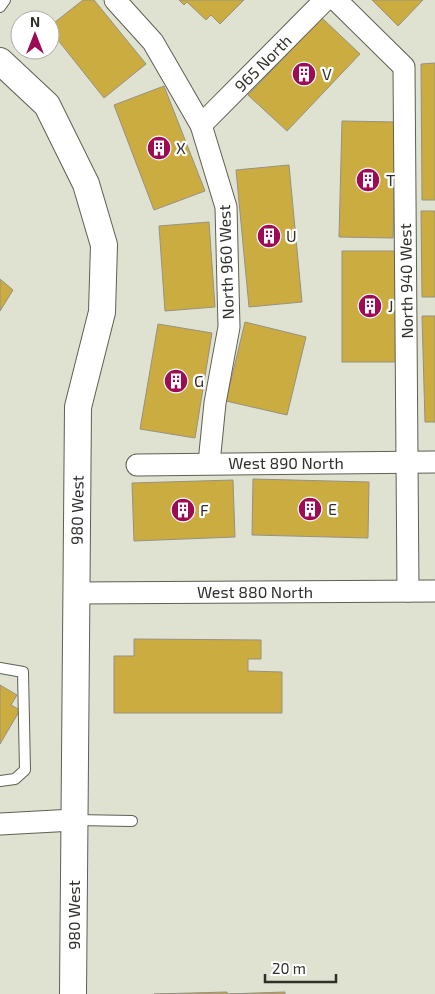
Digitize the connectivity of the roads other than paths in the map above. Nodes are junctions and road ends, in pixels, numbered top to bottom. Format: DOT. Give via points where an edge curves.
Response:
graph roads {
  1 [pos="6,0"];
  2 [pos="115,0"];
  3 [pos="325,0"];
  4 [pos="336,0"];
  5 [pos="0,7"];
  6 [pos="0,61"];
  7 [pos="200,126"];
  8 [pos="408,462"];
  9 [pos="435,462"];
  10 [pos="209,463"];
  11 [pos="137,465"];
  12 [pos="435,590"];
  13 [pos="408,591"];
  14 [pos="76,593"];
  15 [pos="0,668"];
  16 [pos="0,782"];
  17 [pos="74,820"];
  18 [pos="132,821"];
  19 [pos="0,824"];
  20 [pos="73,994"];
  1 -- 5 [label="lane"];
  2 -- 7 [label="street, North 960 West" via="153,42"];
  3 -- 7 [label="street, 965 North"];
  4 -- 8 [label="street, North 940 West" via="404,67"];
  6 -- 14 [label="street, 980 West" via="47,105 86,184 104,244 102,312 78,407"];
  7 -- 10 [label="street, North 960 West" via="226,207 229,326 215,403"];
  8 -- 9 [label="street, West 890 North"];
  8 -- 10 [label="street, West 890 North"];
  8 -- 13 [label="street, North 940 West"];
  10 -- 11 [label="street, West 890 North"];
  12 -- 13 [label="street, West 880 North"];
  13 -- 14 [label="street, West 880 North"];
  14 -- 17 [label="street, 980 West"];
  15 -- 16 [label="lane" via="23,672 25,770 15,779"];
  17 -- 18 [label="lane"];
  17 -- 19 [label="street"];
  17 -- 20 [label="street, 980 West"];
}
